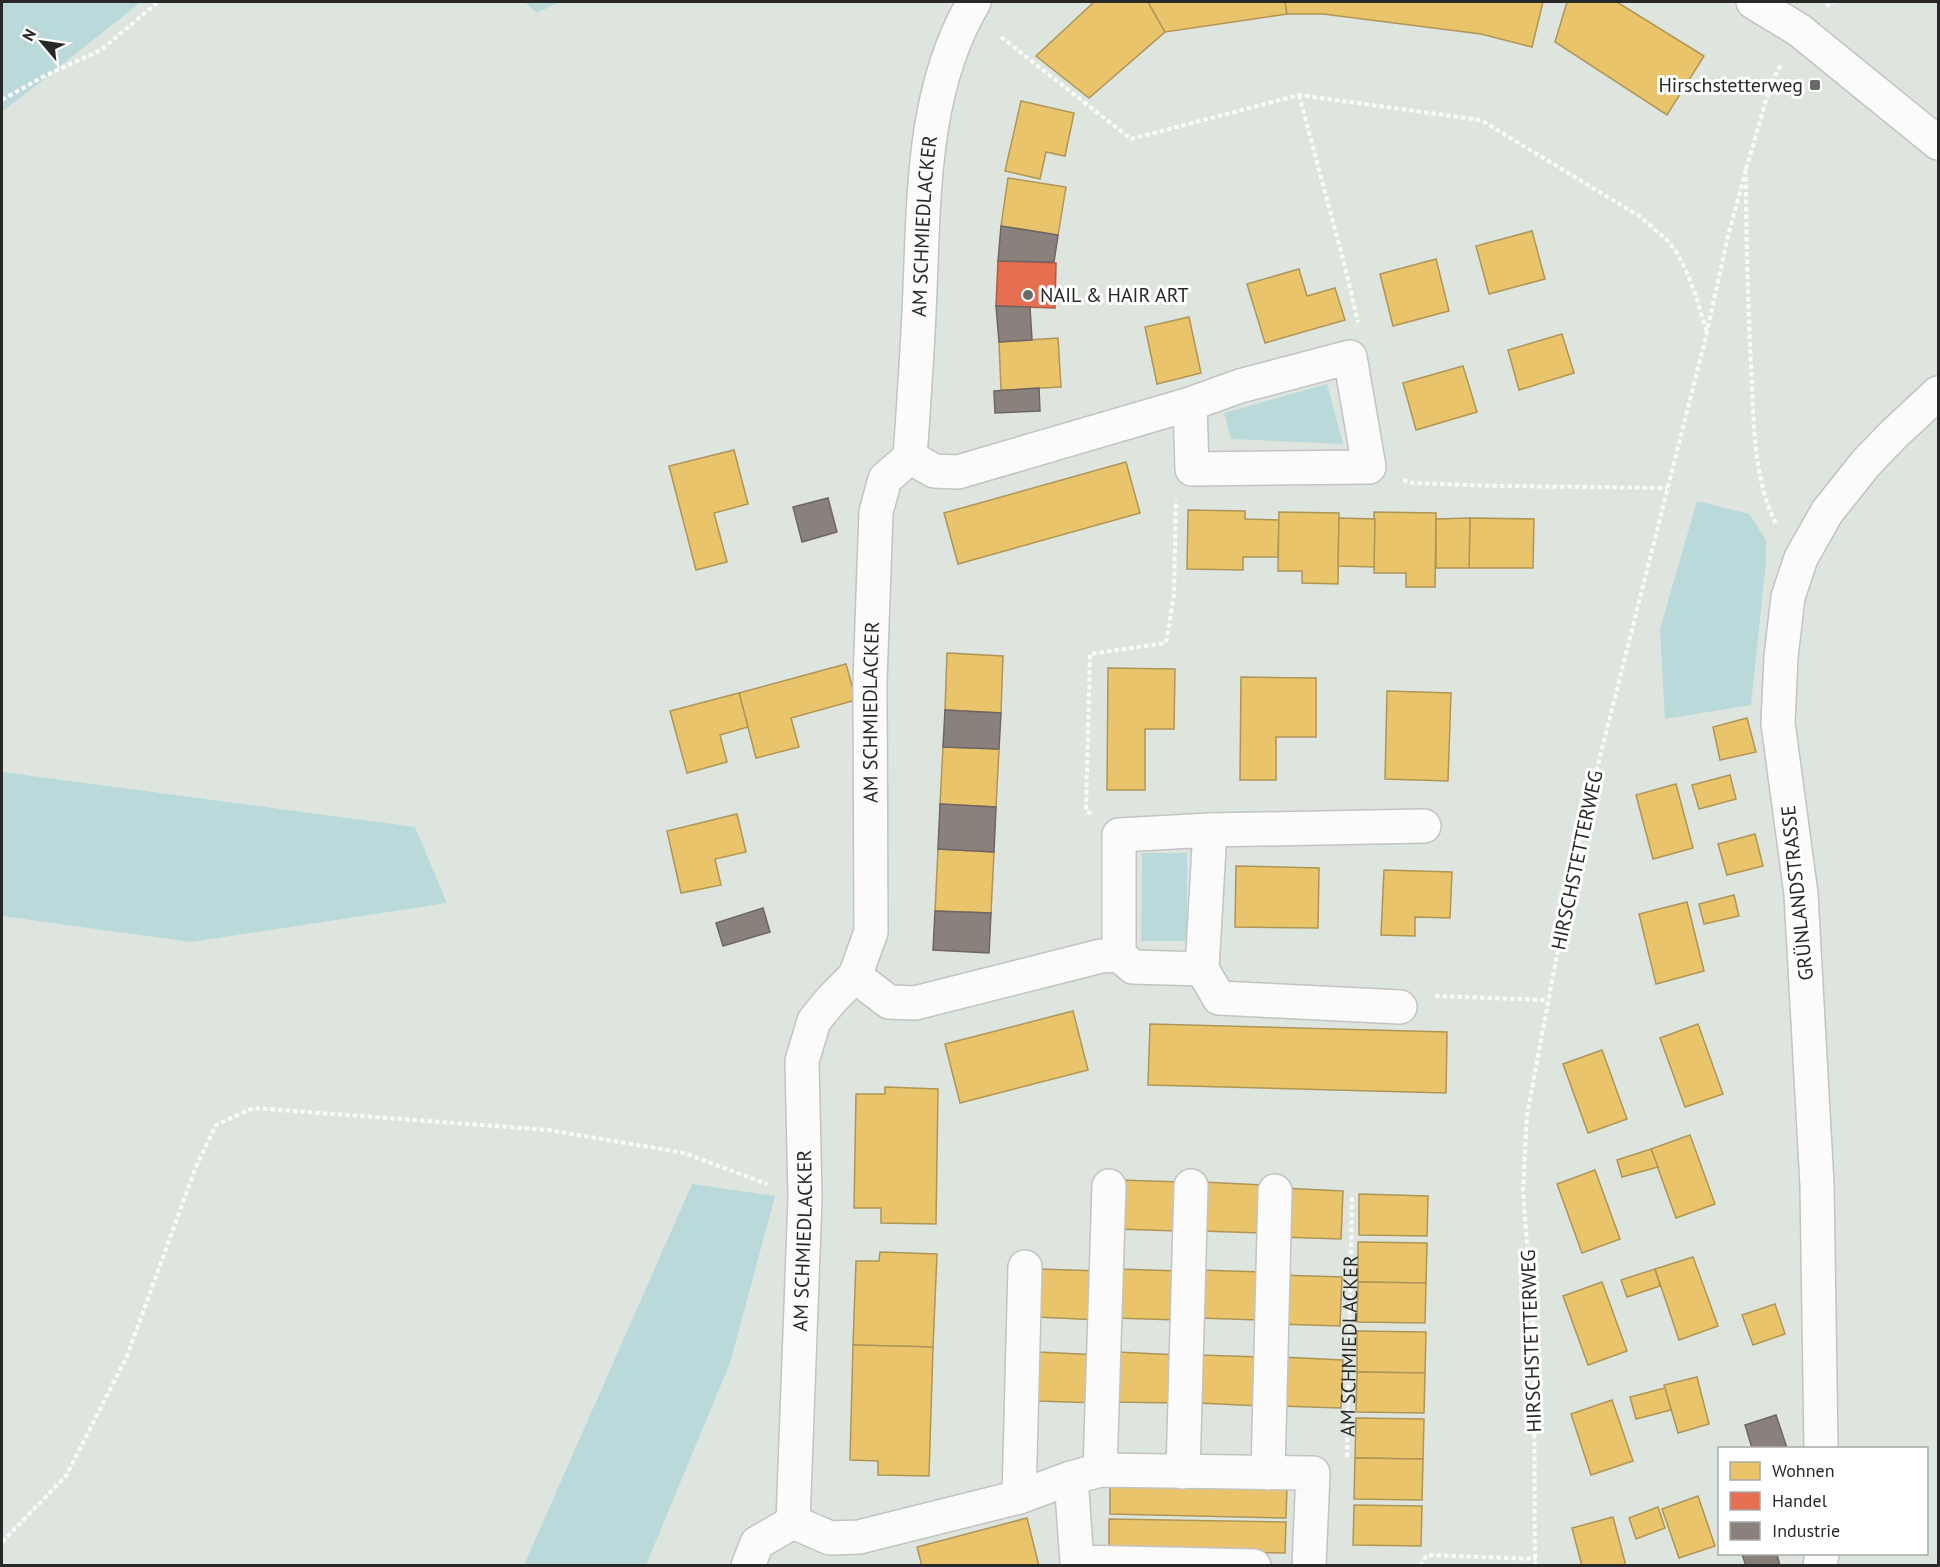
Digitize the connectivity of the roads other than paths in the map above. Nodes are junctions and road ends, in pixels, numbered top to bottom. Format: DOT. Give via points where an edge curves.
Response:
graph roads {
  1 [pos="974,2"];
  2 [pos="1753,2"];
  3 [pos="1938,143"];
  4 [pos="1938,393"];
  5 [pos="1190,404"];
  6 [pos="910,458"];
  7 [pos="1424,826"];
  8 [pos="1210,830"];
  9 [pos="1119,955"];
  10 [pos="1202,969"];
  11 [pos="855,976"];
  12 [pos="1400,1007"];
  13 [pos="1109,1186"];
  14 [pos="1191,1186"];
  15 [pos="1275,1191"];
  16 [pos="1025,1267"];
  17 [pos="1821,1447"];
  18 [pos="1183,1472"];
  19 [pos="1268,1473"];
  20 [pos="1086,1474"];
  21 [pos="1019,1497"];
  22 [pos="793,1522"];
  23 [pos="748,1566"];
  24 [pos="1254,1566"];
  25 [pos="1309,1566"];
  1 -- 6 [label="street, AM SCHMIEDLACKER" via="956,36 933,115 926,173"];
  2 -- 3 [label="street" via="1799,30"];
  4 -- 17 [label="street, GRÜNLANDSTRASSE" via="1866,463 1827,512 1801,558 1788,597 1780,657 1778,723 1802,906 1817,1185"];
  5 -- 5 [label="street" via="1192,469 1369,468 1350,357 1240,386"];
  5 -- 6 [label="street" via="958,472 934,471"];
  6 -- 11 [label="street, AM SCHMIEDLACKER" via="885,479 876,512 870,681 871,932"];
  7 -- 8 [label="street"];
  8 -- 9 [label="street" via="1119,835"];
  8 -- 10 [label="street"];
  9 -- 10 [label="street" via="1133,967"];
  9 -- 11 [label="street" via="1101,956 915,1003 889,1002"];
  10 -- 12 [label="street" via="1219,998"];
  11 -- 22 [label="street, AM SCHMIEDLACKER" via="814,1021 802,1061 805,1198"];
  13 -- 20 [label="street"];
  14 -- 18 [label="street"];
  15 -- 19 [label="street"];
  16 -- 21 [label="street"];
  18 -- 19 [label="street"];
  18 -- 20 [label="street"];
  19 -- 25 [label="street" via="1313,1473"];
  20 -- 21 [label="street"];
  20 -- 24 [label="street" via="1077,1562"];
  21 -- 22 [label="street" via="859,1537 830,1538"];
  22 -- 23 [label="street" via="757,1543"];
}
